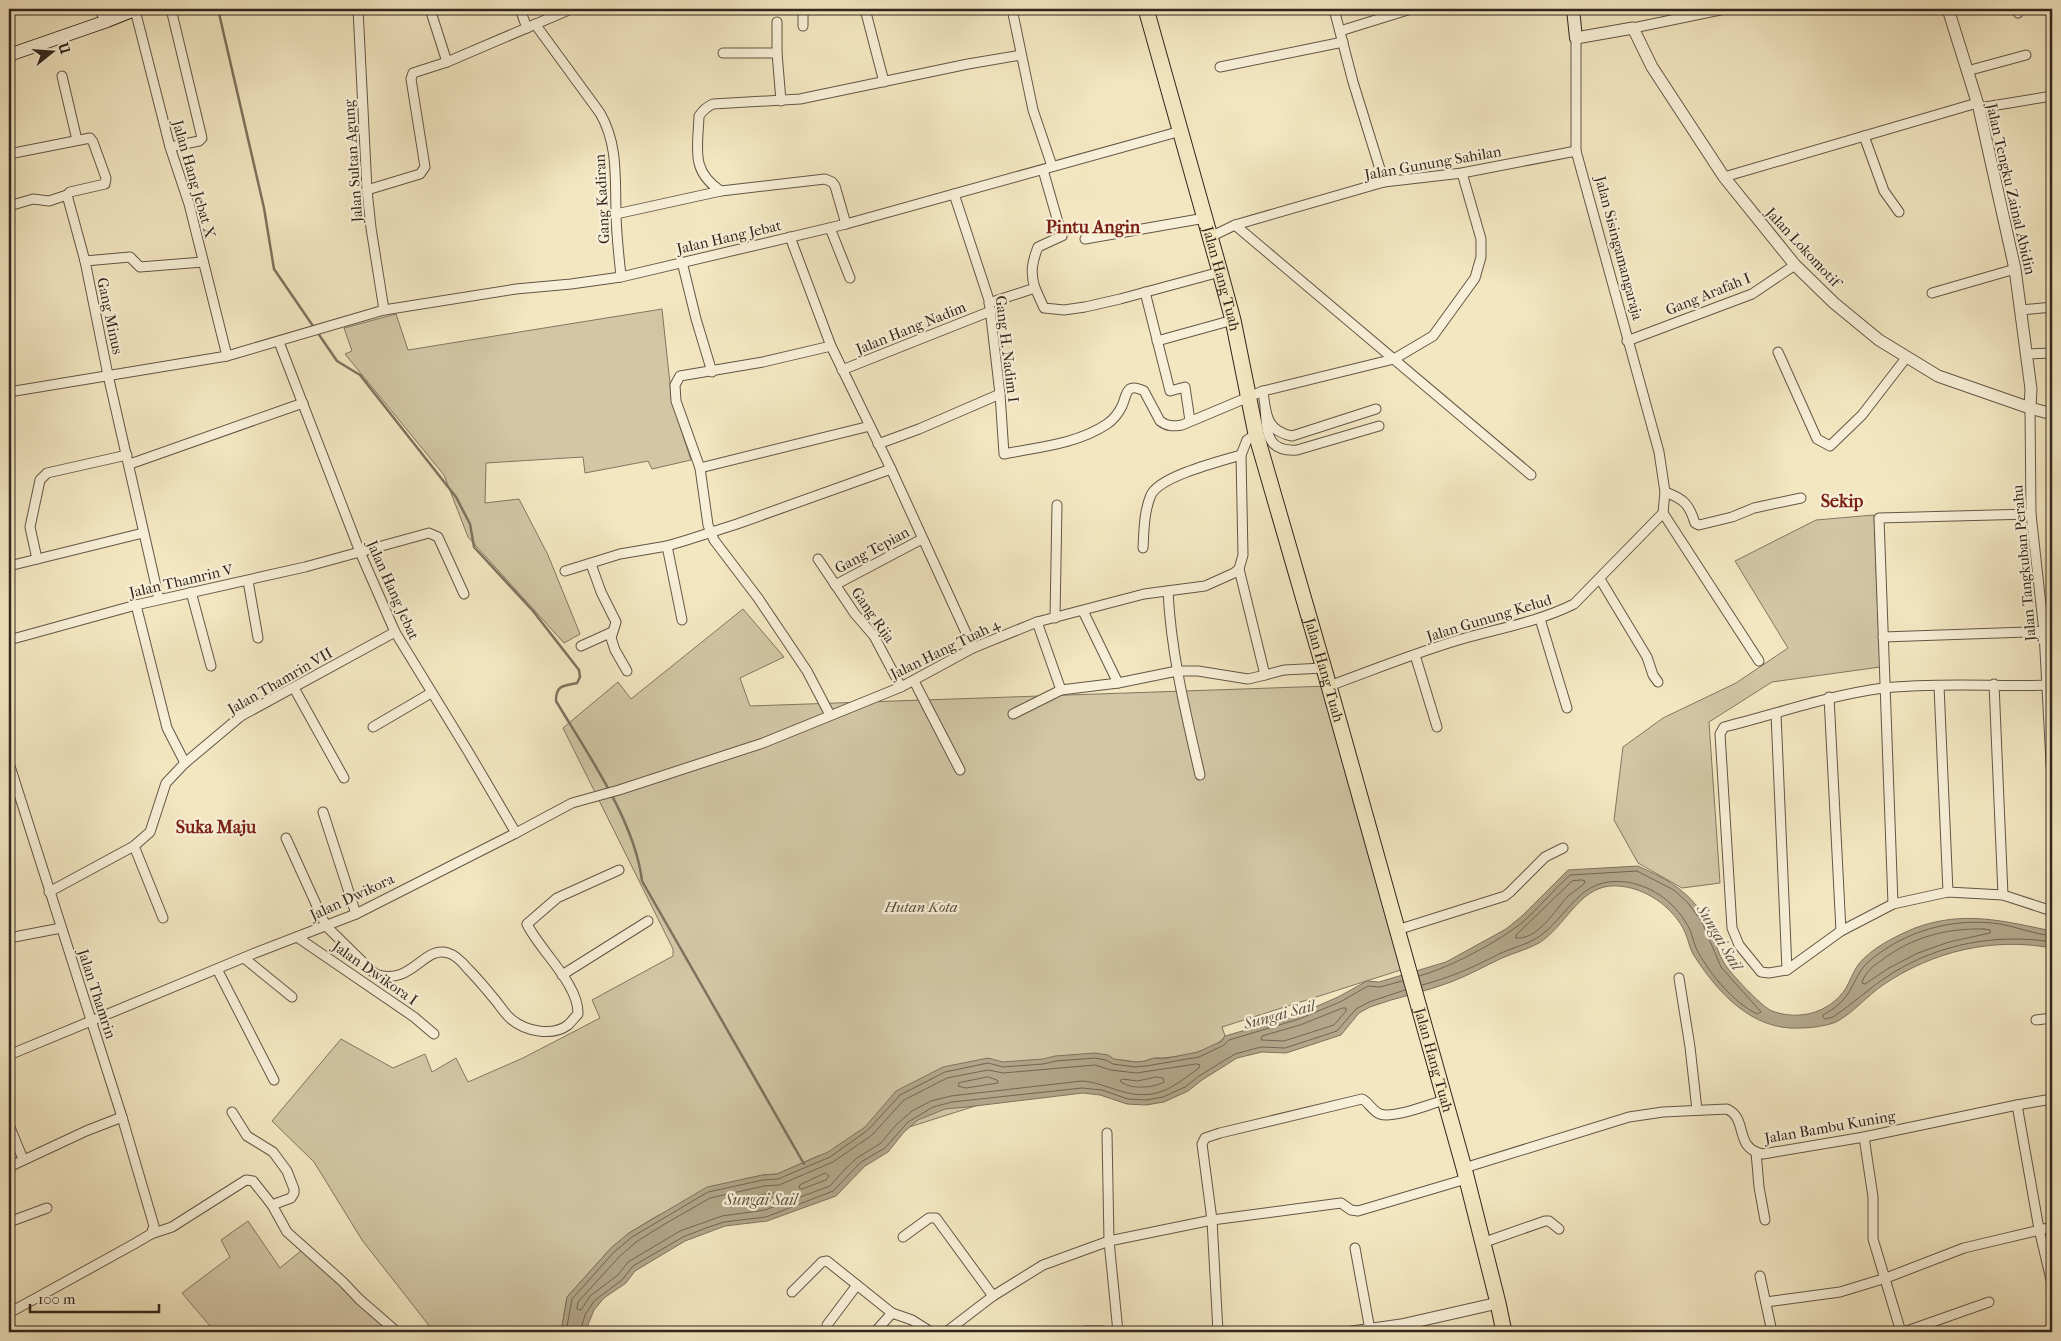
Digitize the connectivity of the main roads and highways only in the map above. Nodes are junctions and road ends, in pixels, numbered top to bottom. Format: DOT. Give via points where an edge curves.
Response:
graph roads {
  1 [pos="136,9"];
  2 [pos="1146,9"];
  3 [pos="1573,9"];
  4 [pos="1576,38"];
  5 [pos="10,51"];
  6 [pos="1504,1332"];
  1 -- 5 [label="main road"];
  2 -- 6 [label="main road, Jalan Hang Tuah" via="1233,320 1256,434 1417,999"];
  3 -- 4 [label="main road, Jalan Sisingamangaraja"];
}
